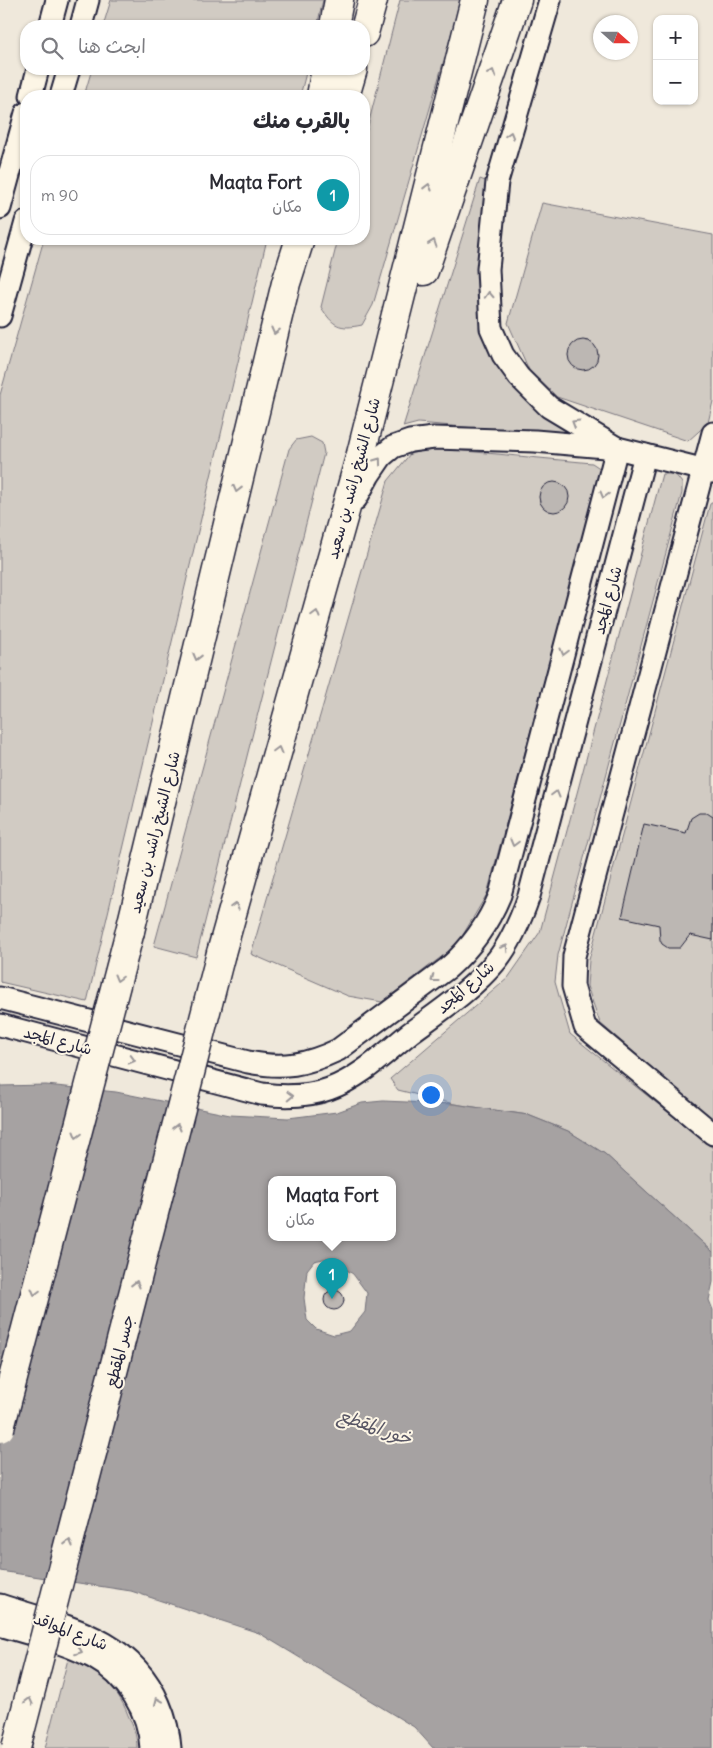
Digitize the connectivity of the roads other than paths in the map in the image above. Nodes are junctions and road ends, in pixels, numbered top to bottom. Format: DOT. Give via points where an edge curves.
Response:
graph roads {
  1 [pos="57,0"];
  2 [pos="88,0"];
  3 [pos="339,0"];
  4 [pos="373,0"];
  5 [pos="475,0"];
  6 [pos="517,0"];
  7 [pos="550,0"];
  8 [pos="52,20"];
  9 [pos="83,20"];
  10 [pos="335,20"];
  11 [pos="368,20"];
  12 [pos="36,75"];
  13 [pos="67,75"];
  14 [pos="325,75"];
  15 [pos="351,75"];
  16 [pos="33,90"];
  17 [pos="63,90"];
  18 [pos="322,90"];
  19 [pos="347,90"];
  20 [pos="20,134"];
  21 [pos="0,208"];
  22 [pos="20,244"];
  23 [pos="294,245"];
  24 [pos="298,245"];
  25 [pos="286,283"];
  26 [pos="0,316"];
  27 [pos="713,433"];
  28 [pos="617,448"];
  29 [pos="361,454"];
  30 [pos="645,455"];
  31 [pos="709,471"];
  32 [pos="338,535"];
  33 [pos="222,953"];
  34 [pos="0,998"];
  35 [pos="0,1025"];
  36 [pos="713,1134"];
  37 [pos="0,1428"];
  38 [pos="0,1606"];
  39 [pos="0,1624"];
  40 [pos="16,1748"];
  41 [pos="151,1748"];
  42 [pos="170,1748"];
  1 -- 8 [label="street"];
  2 -- 9 [label="street"];
  3 -- 10 [label="highway"];
  4 -- 11 [label="highway"];
  29 -- 5 [label="highway, شارع الشيخ راشد بن سعيد, one-way"];
  29 -- 6 [label="highway, one-way"];
  28 -- 7 [label="street, one-way" via="549,407 519,377 503,355 491,328 488,269 497,182"];
  12 -- 16 [label="street"];
  13 -- 17 [label="street"];
  14 -- 18 [label="highway"];
  15 -- 19 [label="highway"];
  20 -- 21 [label="street"];
  22 -- 26 [label="street"];
  23 -- 25 [label="highway"];
  24 -- 25 [label="highway, شارع الشيخ راشد بن سعيد"];
  25 -- 37 [label="highway, شارع الشيخ راشد بن سعيد, one-way, bridge" via="130,931"];
  27 -- 31 [label="street"];
  28 -- 30 [label="street"];
  32 -- 28 [label="street, one-way" via="382,456 393,447 410,441 434,438 535,441"];
  28 -- 34 [label="street, شارع المَجد, one-way" via="500,895 484,928 462,956 338,1050 304,1064 285,1066 248,1062"];
  29 -- 32 [label="highway, شارع الشيخ راشد بن سعيد"];
  30 -- 31 [label="street"];
  35 -- 30 [label="street, شارع المَجد, one-way" via="262,1094 296,1096 330,1089 360,1073 472,986 507,945 529,896"];
  31 -- 36 [label="street" via="574,956 572,986 586,1027"];
  33 -- 32 [label="highway, شارع الشيخ راشد بن سعيد, one-way"];
  40 -- 33 [label="highway, جسر المقطع, one-way, bridge"];
  42 -- 38 [label="street, شارع المواقد, one-way" via="165,1716 154,1691 138,1668 117,1650 92,1636"];
  39 -- 41 [label="street, شارع المواقد, one-way" via="80,1651 108,1666 138,1701"];
}
